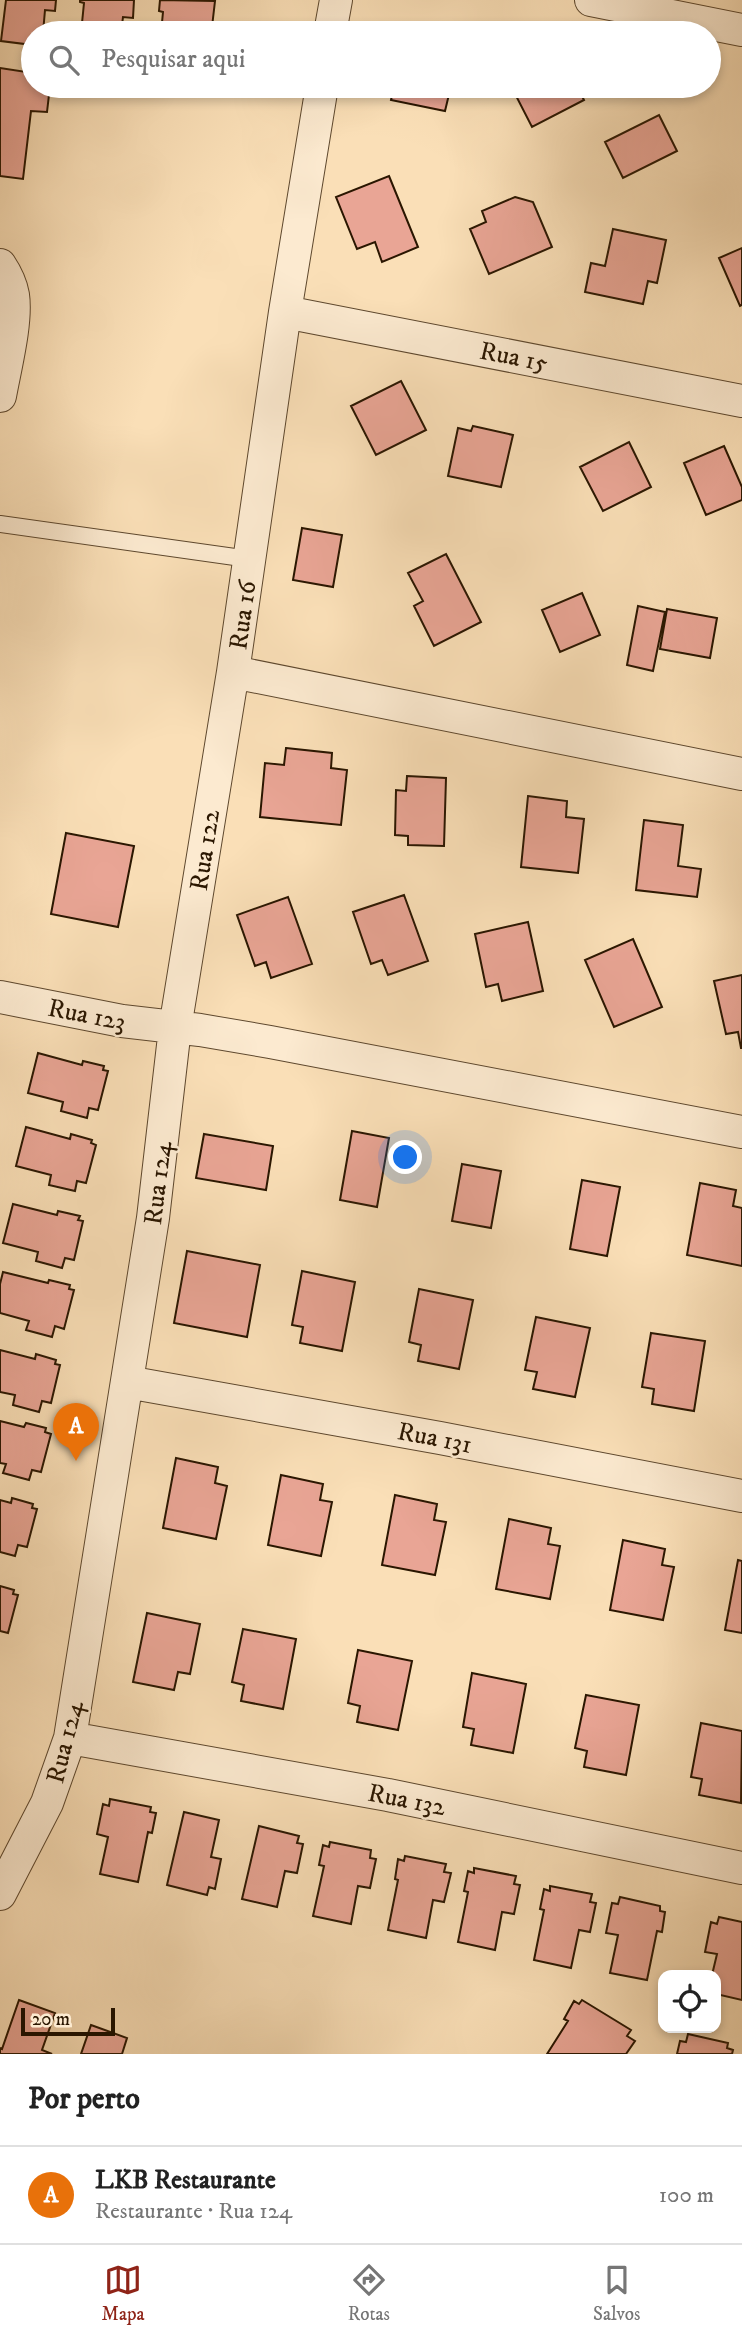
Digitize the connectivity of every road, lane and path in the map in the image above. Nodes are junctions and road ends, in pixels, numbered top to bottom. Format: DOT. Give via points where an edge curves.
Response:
graph roads {
  1 [pos="336,0"];
  2 [pos="592,0"];
  3 [pos="332,21"];
  4 [pos="697,21"];
  5 [pos="721,26"];
  6 [pos="742,30"];
  7 [pos="320,98"];
  8 [pos="0,265"];
  9 [pos="285,312"];
  10 [pos="0,396"];
  11 [pos="742,401"];
  12 [pos="0,524"];
  13 [pos="249,559"];
  14 [pos="233,672"];
  15 [pos="742,774"];
  16 [pos="0,997"];
  17 [pos="175,1028"];
  18 [pos="742,1132"];
  19 [pos="127,1382"];
  20 [pos="742,1496"];
  21 [pos="70,1738"];
  22 [pos="742,1868"];
  23 [pos="0,1894"];
  1 -- 3 [label="street"];
  2 -- 4 [label="street"];
  5 -- 6 [label="street"];
  7 -- 9 [label="street, Rua 16"];
  8 -- 10 [label="street" via="8,278 14,312"];
  9 -- 11 [label="street, Rua 15"];
  9 -- 13 [label="street, Rua 16"];
  12 -- 13 [label="lane"];
  13 -- 14 [label="street, Rua 16"];
  14 -- 15 [label="street, Rua 16"];
  14 -- 17 [label="street, Rua 122"];
  16 -- 17 [label="street, Rua 123"];
  17 -- 18 [label="street"];
  17 -- 19 [label="street, Rua 124" via="153,1219"];
  19 -- 20 [label="street, Rua 131"];
  19 -- 21 [label="street, Rua 124"];
  21 -- 22 [label="street, Rua 132" via="388,1795"];
  21 -- 23 [label="street, Rua 124" via="47,1803"];
}
